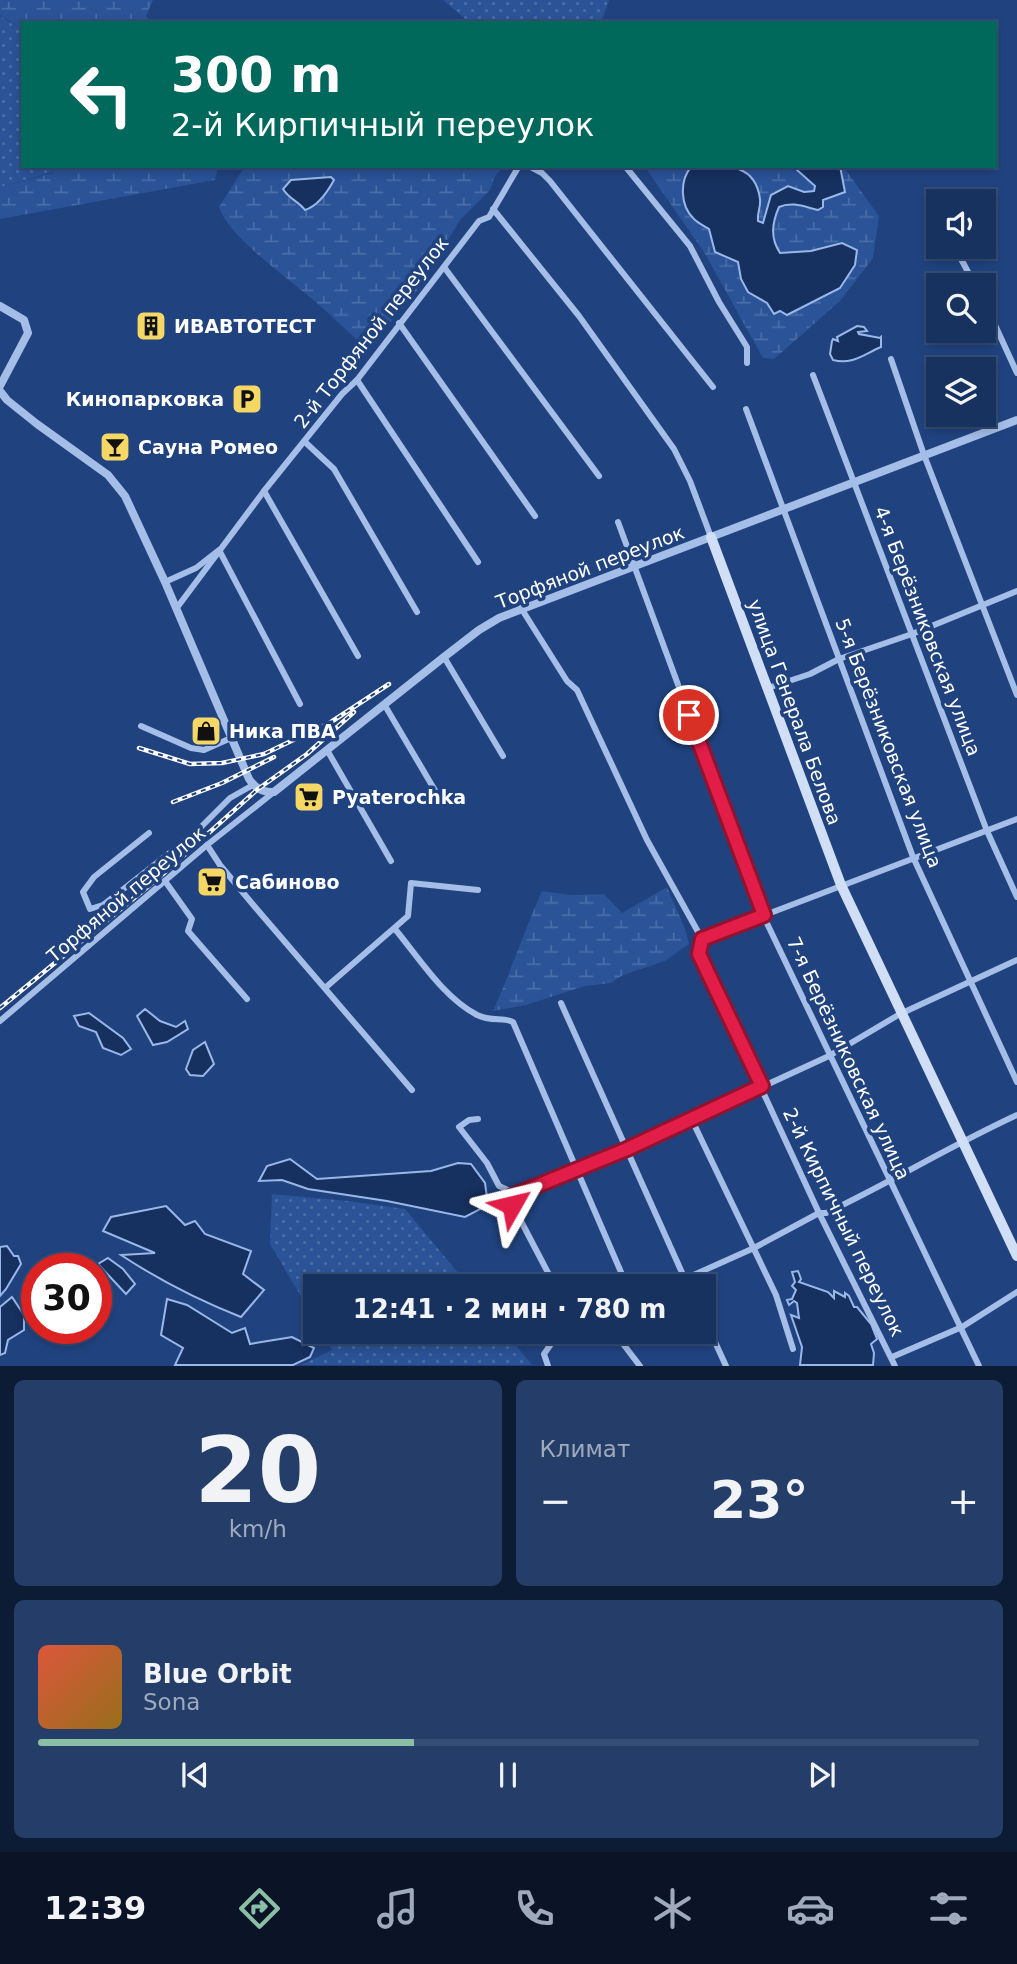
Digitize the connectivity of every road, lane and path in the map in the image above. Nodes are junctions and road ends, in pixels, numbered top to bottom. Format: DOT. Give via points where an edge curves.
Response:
graph roads {
  1 [pos="518,168"];
  2 [pos="533,168"];
  3 [pos="627,168"];
  4 [pos="493,209"];
  5 [pos="443,267"];
  6 [pos="0,306"];
  7 [pos="399,323"];
  8 [pos="996,327"];
  9 [pos="891,359"];
  10 [pos="747,363"];
  11 [pos="1017,373"];
  12 [pos="813,375"];
  13 [pos="357,380"];
  14 [pos="713,387"];
  15 [pos="0,388"];
  16 [pos="746,409"];
  17 [pos="1017,420"];
  18 [pos="305,442"];
  19 [pos="924,455"];
  20 [pos="599,476"];
  21 [pos="854,482"];
  22 [pos="264,491"];
  23 [pos="783,509"];
  24 [pos="535,516"];
  25 [pos="618,522"];
  26 [pos="711,537"];
  27 [pos="219,550"];
  28 [pos="478,562"];
  29 [pos="634,565"];
  30 [pos="165,582"];
  31 [pos="1017,591"];
  32 [pos="983,605"];
  33 [pos="521,608"];
  34 [pos="176,609"];
  35 [pos="417,612"];
  36 [pos="912,634"];
  37 [pos="358,656"];
  38 [pos="444,657"];
  39 [pos="839,659"];
  40 [pos="768,688"];
  41 [pos="1017,695"];
  42 [pos="300,704"];
  43 [pos="384,704"];
  44 [pos="141,726"];
  45 [pos="231,738"];
  46 [pos="327,750"];
  47 [pos="503,756"];
  48 [pos="253,785"];
  49 [pos="274,792"];
  50 [pos="443,804"];
  51 [pos="1017,819"];
  52 [pos="986,831"];
  53 [pos="149,833"];
  54 [pos="207,845"];
  55 [pos="913,857"];
  56 [pos="391,861"];
  57 [pos="165,881"];
  58 [pos="841,885"];
  59 [pos="478,890"];
  60 [pos="1017,897"];
  61 [pos="764,915"];
  62 [pos="395,929"];
  63 [pos="702,939"];
  64 [pos="1017,960"];
  65 [pos="972,983"];
  66 [pos="325,988"];
  67 [pos="247,999"];
  68 [pos="561,1003"];
  69 [pos="900,1014"];
  70 [pos="0,1021"];
  71 [pos="829,1056"];
  72 [pos="1017,1082"];
  73 [pos="762,1086"];
  74 [pos="412,1090"];
  75 [pos="1017,1115"];
  76 [pos="691,1118"];
  77 [pos="478,1119"];
  78 [pos="962,1141"];
  79 [pos="627,1149"];
  80 [pos="578,1170"];
  81 [pos="890,1182"];
  82 [pos="512,1196"];
  83 [pos="820,1213"];
  84 [pos="754,1248"];
  85 [pos="1017,1256"];
  86 [pos="549,1274"];
  87 [pos="622,1274"];
  88 [pos="683,1274"];
  89 [pos="704,1274"];
  90 [pos="1017,1292"];
  91 [pos="962,1327"];
  92 [pos="550,1344"];
  93 [pos="623,1344"];
  94 [pos="716,1344"];
  95 [pos="793,1349"];
  96 [pos="892,1357"];
  97 [pos="548,1366"];
  98 [pos="640,1366"];
  99 [pos="726,1366"];
  100 [pos="895,1366"];
  101 [pos="979,1366"];
  1 -- 4 [label="street, 2-й Торфяной переулок"];
  2 -- 14 [label="street" via="550,181"];
  3 -- 10 [label="street" via="690,246 747,347"];
  4 -- 5 [label="street, 2-й Торфяной переулок"];
  4 -- 26 [label="street, улица Генерала Белова" via="579,316 674,449"];
  5 -- 7 [label="street, 2-й Торфяной переулок"];
  5 -- 20 [label="street"];
  6 -- 15 [label="street" via="24,320 28,333"];
  7 -- 13 [label="street, 2-й Торфяной переулок"];
  7 -- 24 [label="street"];
  8 -- 11 [label="street"];
  9 -- 19 [label="street"];
  12 -- 21 [label="street, 4-я Берёзниковская улица"];
  13 -- 18 [label="street, 2-й Торфяной переулок"];
  13 -- 28 [label="street"];
  15 -- 30 [label="street" via="10,403 114,481"];
  16 -- 23 [label="street, 5-я Берёзниковская улица"];
  17 -- 19 [label="street, Торфяной переулок"];
  18 -- 22 [label="street, 2-й Торфяной переулок"];
  18 -- 35 [label="street" via="334,469"];
  19 -- 21 [label="street, Торфяной переулок"];
  19 -- 32 [label="street"];
  21 -- 23 [label="street, Торфяной переулок"];
  21 -- 36 [label="street, 4-я Берёзниковская улица"];
  22 -- 27 [label="street, 2-й Торфяной переулок"];
  22 -- 37 [label="street"];
  23 -- 26 [label="street, Торфяной переулок"];
  23 -- 39 [label="street, 5-я Берёзниковская улица"];
  25 -- 29 [label="street, 7-я Берёзниковская улица"];
  26 -- 29 [label="street, Торфяной переулок"];
  26 -- 40 [label="main road, улица Генерала Белова"];
  27 -- 30 [label="street, 2-й Торфяной переулок" via="181,577"];
  27 -- 34 [label="street, 2-й Торфяной переулок"];
  27 -- 42 [label="street"];
  29 -- 33 [label="street, Торфяной переулок"];
  29 -- 61 [label="street, 7-я Берёзниковская улица"];
  30 -- 34 [label="street"];
  31 -- 32 [label="street"];
  32 -- 36 [label="street"];
  32 -- 41 [label="street"];
  33 -- 38 [label="street, Торфяной переулок" via="479,630"];
  33 -- 63 [label="street, 2-й Кирпичный переулок" via="567,681 578,690 647,840"];
  34 -- 45 [label="street"];
  36 -- 39 [label="street"];
  36 -- 52 [label="street, 4-я Берёзниковская улица"];
  38 -- 43 [label="street, Торфяной переулок"];
  38 -- 47 [label="street"];
  39 -- 40 [label="street"];
  39 -- 55 [label="street, 5-я Берёзниковская улица"];
  40 -- 58 [label="main road, улица Генерала Белова"];
  43 -- 46 [label="street, Торфяной переулок"];
  43 -- 50 [label="street"];
  44 -- 45 [label="street" via="204,750"];
  45 -- 48 [label="street"];
  46 -- 49 [label="street, Торфяной переулок"];
  46 -- 56 [label="street"];
  48 -- 49 [label="street"];
  48 -- 53 [label="street" via="230,798 195,833 103,905 90,909 83,892 94,877"];
  49 -- 54 [label="street, Торфяной переулок"];
  51 -- 52 [label="street"];
  52 -- 55 [label="street"];
  52 -- 60 [label="street, 4-я Берёзниковская улица"];
  54 -- 57 [label="street, Торфяной переулок"];
  54 -- 66 [label="street" via="254,908"];
  55 -- 58 [label="street"];
  55 -- 65 [label="street, 5-я Берёзниковская улица"];
  57 -- 67 [label="street" via="192,919 188,931"];
  57 -- 70 [label="street, Торфяной переулок"];
  58 -- 61 [label="street"];
  58 -- 69 [label="main road, улица Генерала Белова"];
  59 -- 62 [label="street" via="411,883 408,916"];
  61 -- 63 [label="street"];
  61 -- 71 [label="street, 7-я Берёзниковская улица"];
  62 -- 66 [label="street"];
  62 -- 80 [label="street" via="456,1000 491,1021 511,1020"];
  63 -- 73 [label="street, 2-й Кирпичный переулок" via="699,954"];
  64 -- 65 [label="street"];
  65 -- 69 [label="street"];
  65 -- 72 [label="street, 5-я Берёзниковская улица"];
  66 -- 74 [label="street"];
  68 -- 79 [label="street"];
  69 -- 71 [label="street"];
  69 -- 78 [label="main road, улица Генерала Белова"];
  71 -- 73 [label="street"];
  71 -- 81 [label="street, 7-я Берёзниковская улица"];
  73 -- 76 [label="street"];
  73 -- 83 [label="street, 2-й Кирпичный переулок"];
  75 -- 78 [label="street"];
  76 -- 79 [label="street"];
  76 -- 84 [label="street"];
  77 -- 82 [label="street" via="459,1127 499,1185"];
  78 -- 81 [label="street"];
  78 -- 85 [label="main road, улица Генерала Белова"];
  79 -- 80 [label="street"];
  79 -- 88 [label="street"];
  80 -- 82 [label="street"];
  80 -- 87 [label="street"];
  81 -- 83 [label="street"];
  81 -- 91 [label="street, 7-я Берёзниковская улица"];
  82 -- 86 [label="street" via="512,1205"];
  83 -- 84 [label="street"];
  83 -- 96 [label="street, 2-й Кирпичный переулок"];
  84 -- 89 [label="street"];
  84 -- 95 [label="street" via="776,1295"];
  90 -- 91 [label="street"];
  91 -- 96 [label="street"];
  91 -- 101 [label="street, 7-я Берёзниковская улица"];
  92 -- 97 [label="street" via="544,1354"];
  93 -- 98 [label="street"];
  94 -- 99 [label="street"];
  96 -- 100 [label="street, 2-й Кирпичный переулок"];
}
